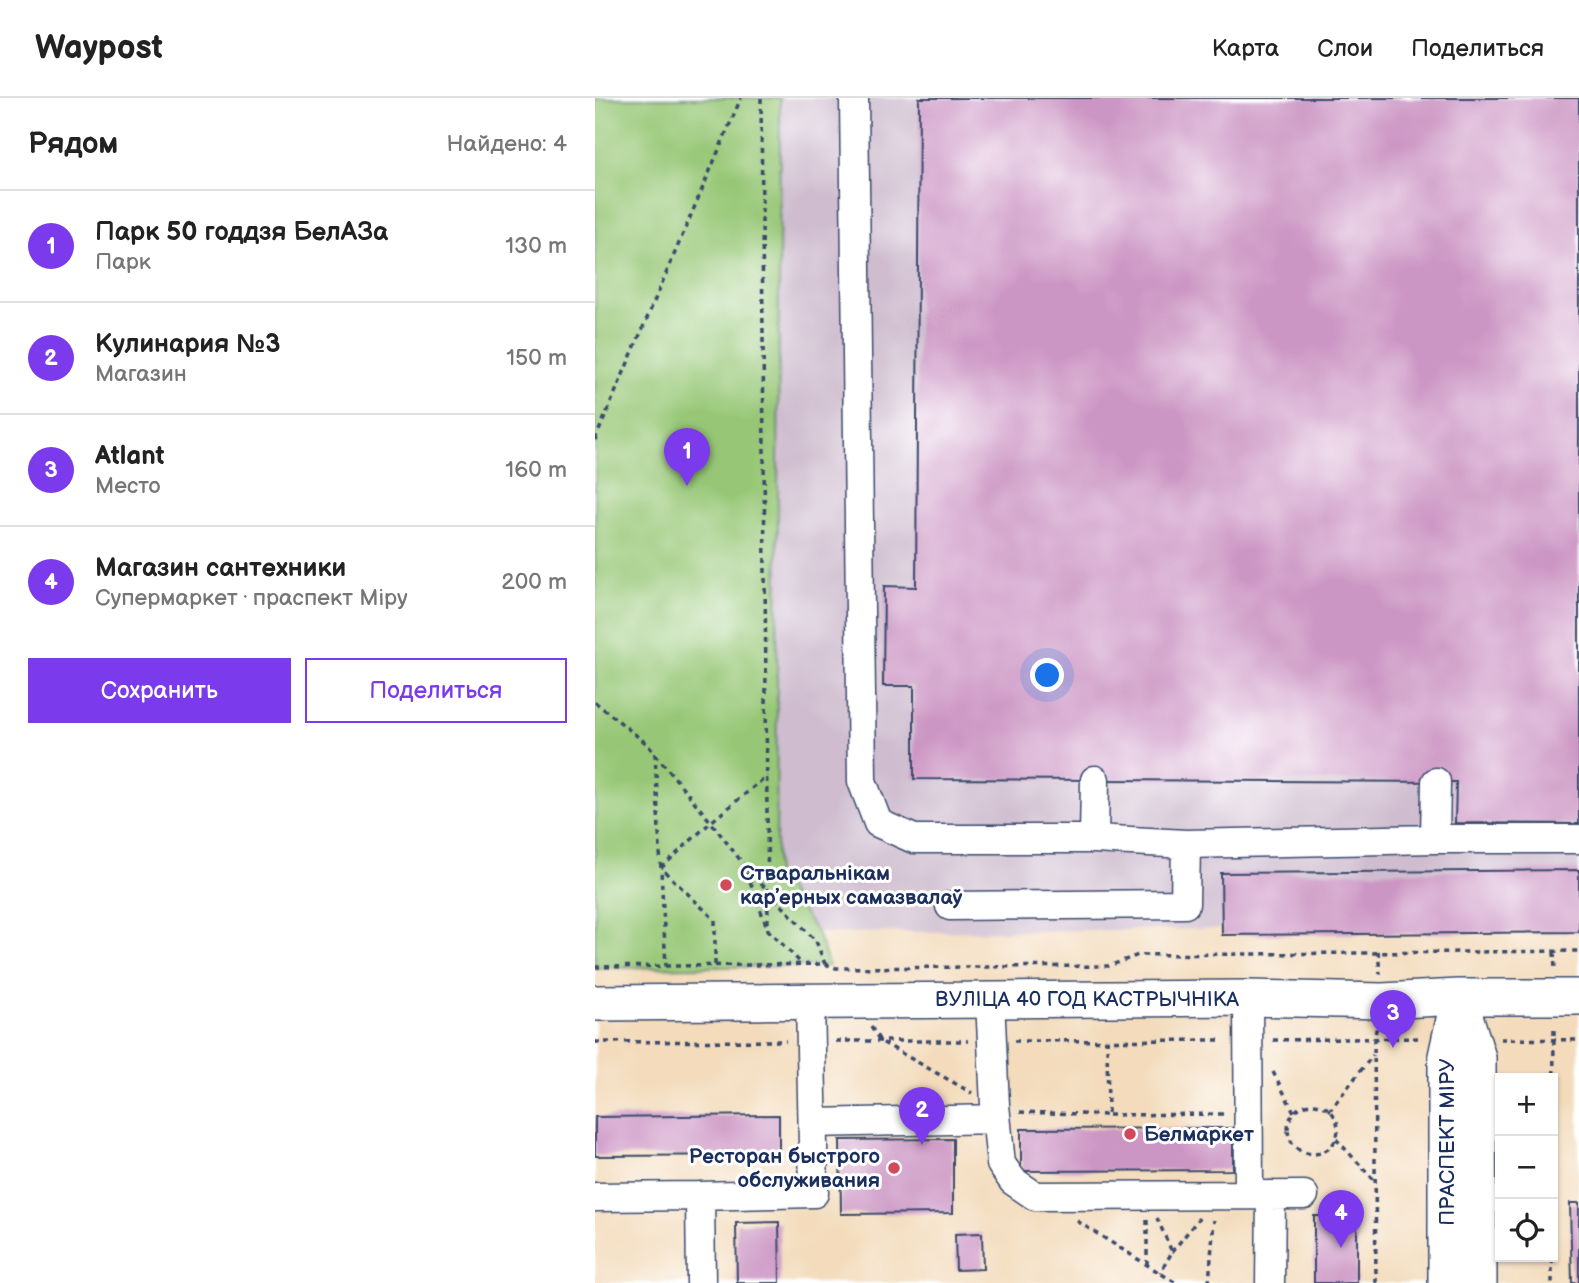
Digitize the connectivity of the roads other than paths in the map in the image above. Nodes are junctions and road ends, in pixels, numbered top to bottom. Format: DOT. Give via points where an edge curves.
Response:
graph roads {
  1 [pos="854,98"];
  2 [pos="1095,780"];
  3 [pos="1436,782"];
  4 [pos="1094,839"];
  5 [pos="1435,839"];
  6 [pos="1579,839"];
  7 [pos="1186,844"];
  8 [pos="950,906"];
  9 [pos="1459,997"];
  10 [pos="1248,998"];
  11 [pos="1567,998"];
  12 [pos="990,1000"];
  13 [pos="810,1001"];
  14 [pos="595,1003"];
  15 [pos="995,1112"];
  16 [pos="813,1123"];
  17 [pos="1462,1182"];
  18 [pos="1260,1195"];
  19 [pos="1304,1195"];
  20 [pos="700,1196"];
  21 [pos="595,1197"];
  22 [pos="701,1283"];
  23 [pos="1270,1283"];
  24 [pos="1446,1283"];
  25 [pos="1479,1283"];
  1 -- 4 [label="street" via="862,781 878,823 914,839"];
  2 -- 4 [label="street"];
  3 -- 5 [label="street"];
  4 -- 7 [label="street"];
  5 -- 6 [label="street"];
  5 -- 7 [label="street"];
  7 -- 8 [label="street" via="1185,904"];
  9 -- 10 [label="main road, ВУЛІЦА 40 ГОД КАСТРЫЧНІКА" via="1382,1001"];
  9 -- 11 [label="main road, ВУЛІЦА 40 ГОД КАСТРЫЧНІКА"];
  9 -- 17 [label="main road, ПРАСПЕКТ МІРУ" via="1446,1056"];
  10 -- 12 [label="main road, ВУЛІЦА 40 ГОД КАСТРЫЧНІКА"];
  10 -- 18 [label="street"];
  12 -- 13 [label="main road, ВУЛІЦА 40 ГОД КАСТРЫЧНІКА"];
  12 -- 15 [label="street"];
  13 -- 14 [label="main road, ВУЛІЦА 40 ГОД КАСТРЫЧНІКА"];
  13 -- 16 [label="street"];
  15 -- 16 [label="street"];
  15 -- 18 [label="street" via="1001,1164 1013,1181 1035,1196"];
  16 -- 20 [label="street" via="814,1193"];
  17 -- 24 [label="main road, ПРАСПЕКТ МІРУ"];
  17 -- 25 [label="main road, ПРАСПЕКТ МІРУ"];
  18 -- 19 [label="street"];
  18 -- 23 [label="street"];
  20 -- 21 [label="street"];
  20 -- 22 [label="street"];
}
